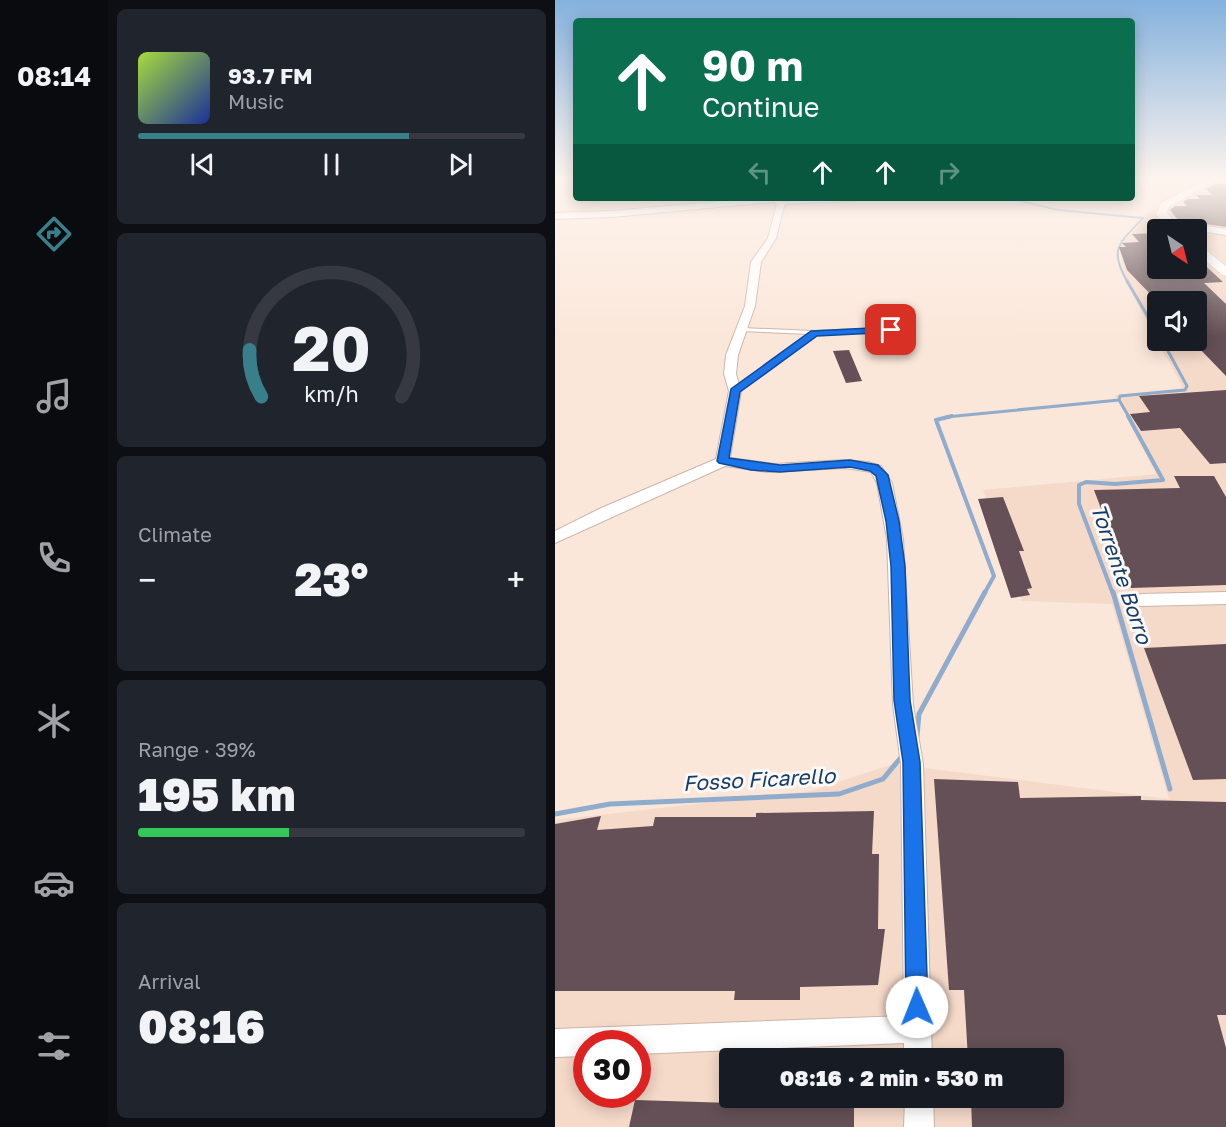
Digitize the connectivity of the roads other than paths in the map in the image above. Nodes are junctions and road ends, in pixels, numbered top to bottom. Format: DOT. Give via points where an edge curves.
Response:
graph roads {
  1 [pos="773,232"];
  2 [pos="1207,256"];
  3 [pos="1226,272"];
  4 [pos="743,330"];
  5 [pos="891,330"];
  6 [pos="815,333"];
  7 [pos="735,391"];
  8 [pos="723,461"];
  9 [pos="555,538"];
  10 [pos="1226,598"];
  11 [pos="1141,600"];
  12 [pos="917,1029"];
  13 [pos="555,1043"];
  14 [pos="918,1048"];
  15 [pos="919,1108"];
  16 [pos="919,1127"];
  1 -- 4 [label="street" via="756,262"];
  2 -- 3 [label="street"];
  4 -- 6 [label="lane"];
  4 -- 7 [label="street" via="729,374"];
  5 -- 6 [label="lane"];
  6 -- 7 [label="lane"];
  7 -- 8 [label="street"];
  8 -- 9 [label="street"];
  8 -- 12 [label="street" via="780,468 850,464 874,468 882,475 898,566 902,700 912,762"];
  10 -- 11 [label="street"];
  12 -- 13 [label="street"];
  12 -- 14 [label="street"];
  15 -- 16 [label="street"];
}
